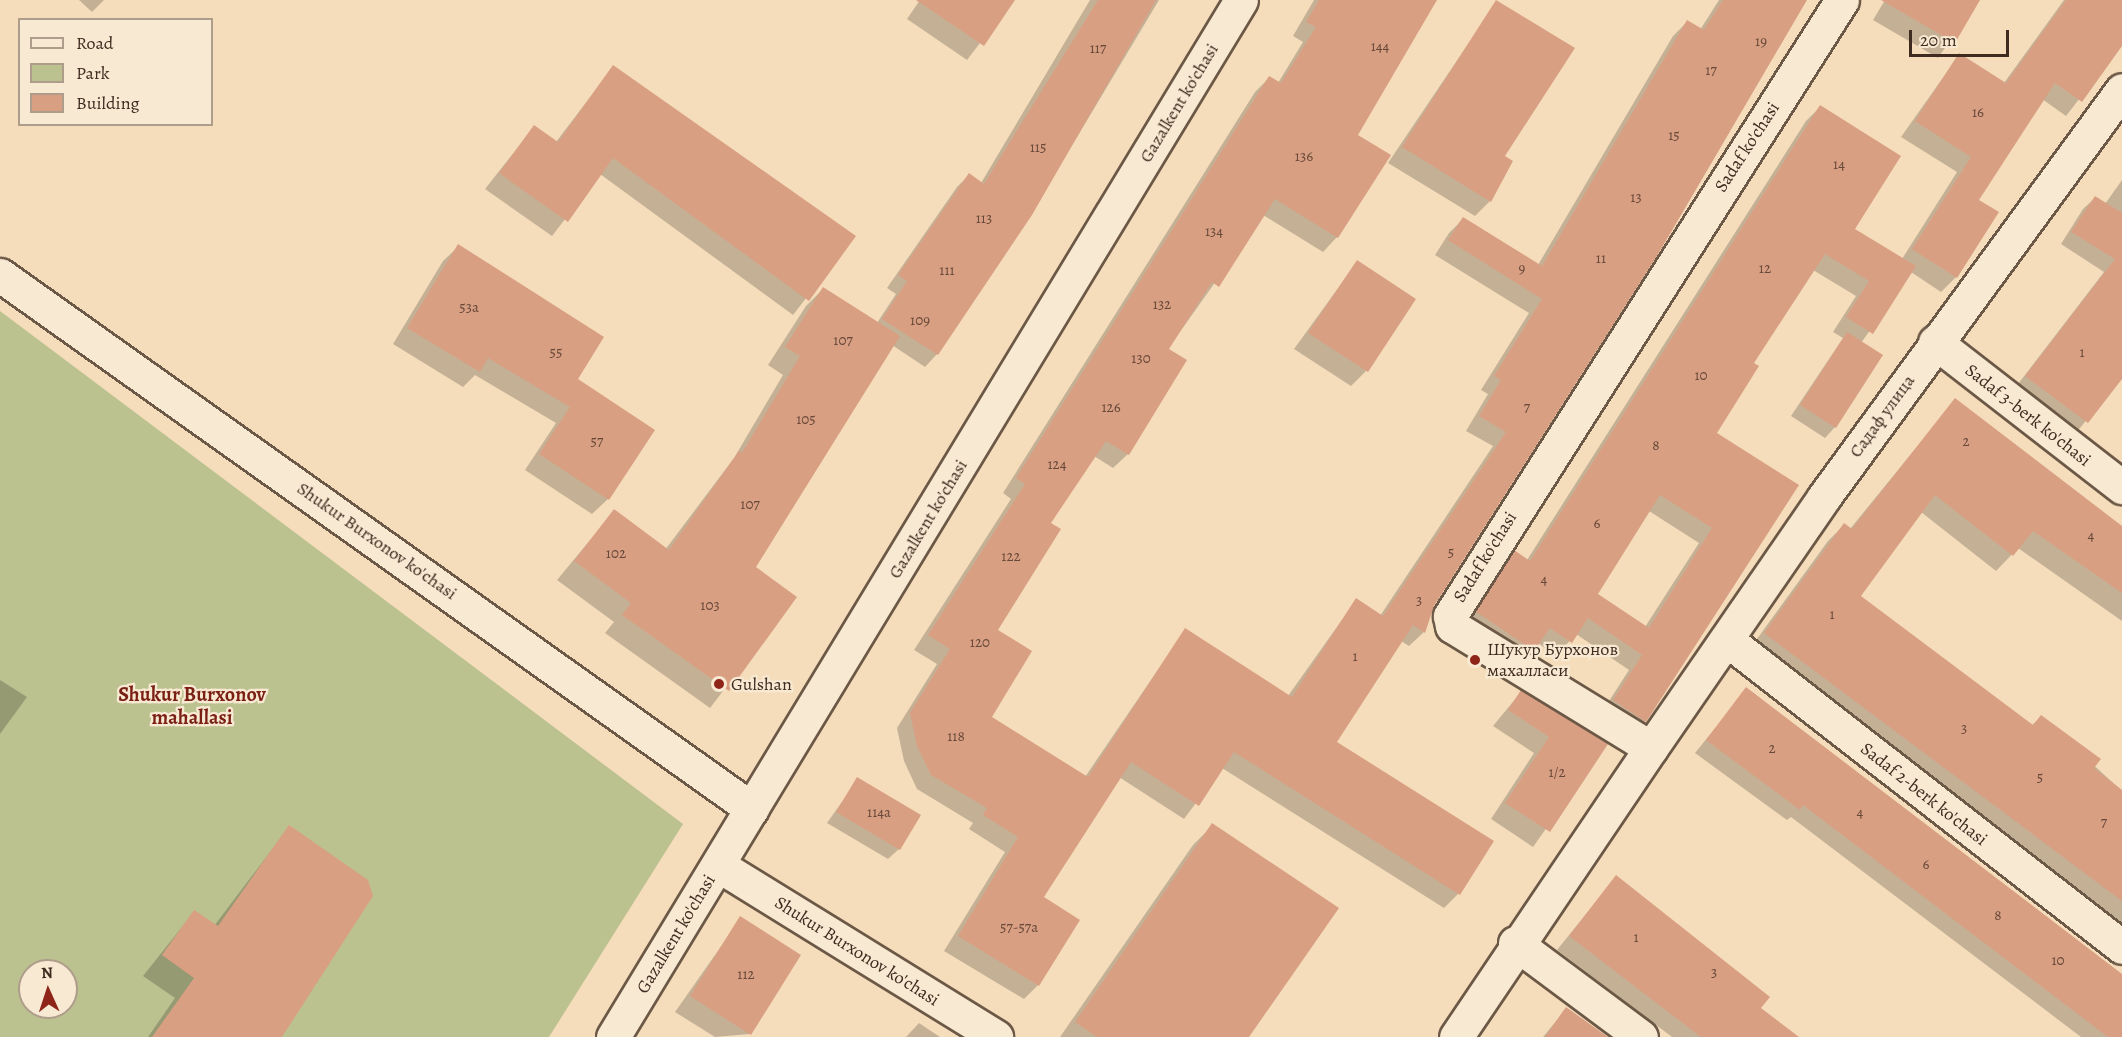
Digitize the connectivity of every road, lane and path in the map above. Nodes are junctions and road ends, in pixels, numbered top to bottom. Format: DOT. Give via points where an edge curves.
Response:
graph roads {
  1 [pos="1241,0"];
  2 [pos="1842,0"];
  3 [pos="2122,90"];
  4 [pos="0,275"];
  5 [pos="1935,342"];
  6 [pos="2122,487"];
  7 [pos="1727,640"];
  8 [pos="1651,748"];
  9 [pos="752,809"];
  10 [pos="718,865"];
  11 [pos="1515,943"];
  12 [pos="2122,947"];
  13 [pos="613,1037"];
  14 [pos="996,1037"];
  15 [pos="1456,1037"];
  16 [pos="1641,1037"];
  1 -- 9 [label="street, Gazalkent ko'chasi"];
  2 -- 8 [label="street, Sadaf ko'chasi" via="1450,616 1452,626"];
  3 -- 5 [label="street, Садаф улица"];
  4 -- 9 [label="street, Shukur Burxonov ko'chasi"];
  5 -- 6 [label="street, Sadaf 3-berk ko'chasi"];
  5 -- 7 [label="street, Садаф улица"];
  7 -- 8 [label="street, Садаф улица"];
  7 -- 12 [label="street, Sadaf 2-berk ko'chasi"];
  8 -- 11 [label="street"];
  9 -- 10 [label="street, Gazalkent ko'chasi"];
  10 -- 13 [label="street, Gazalkent ko'chasi"];
  10 -- 14 [label="street, Shukur Burxonov ko'chasi"];
  11 -- 15 [label="street"];
  11 -- 16 [label="street"];
}
